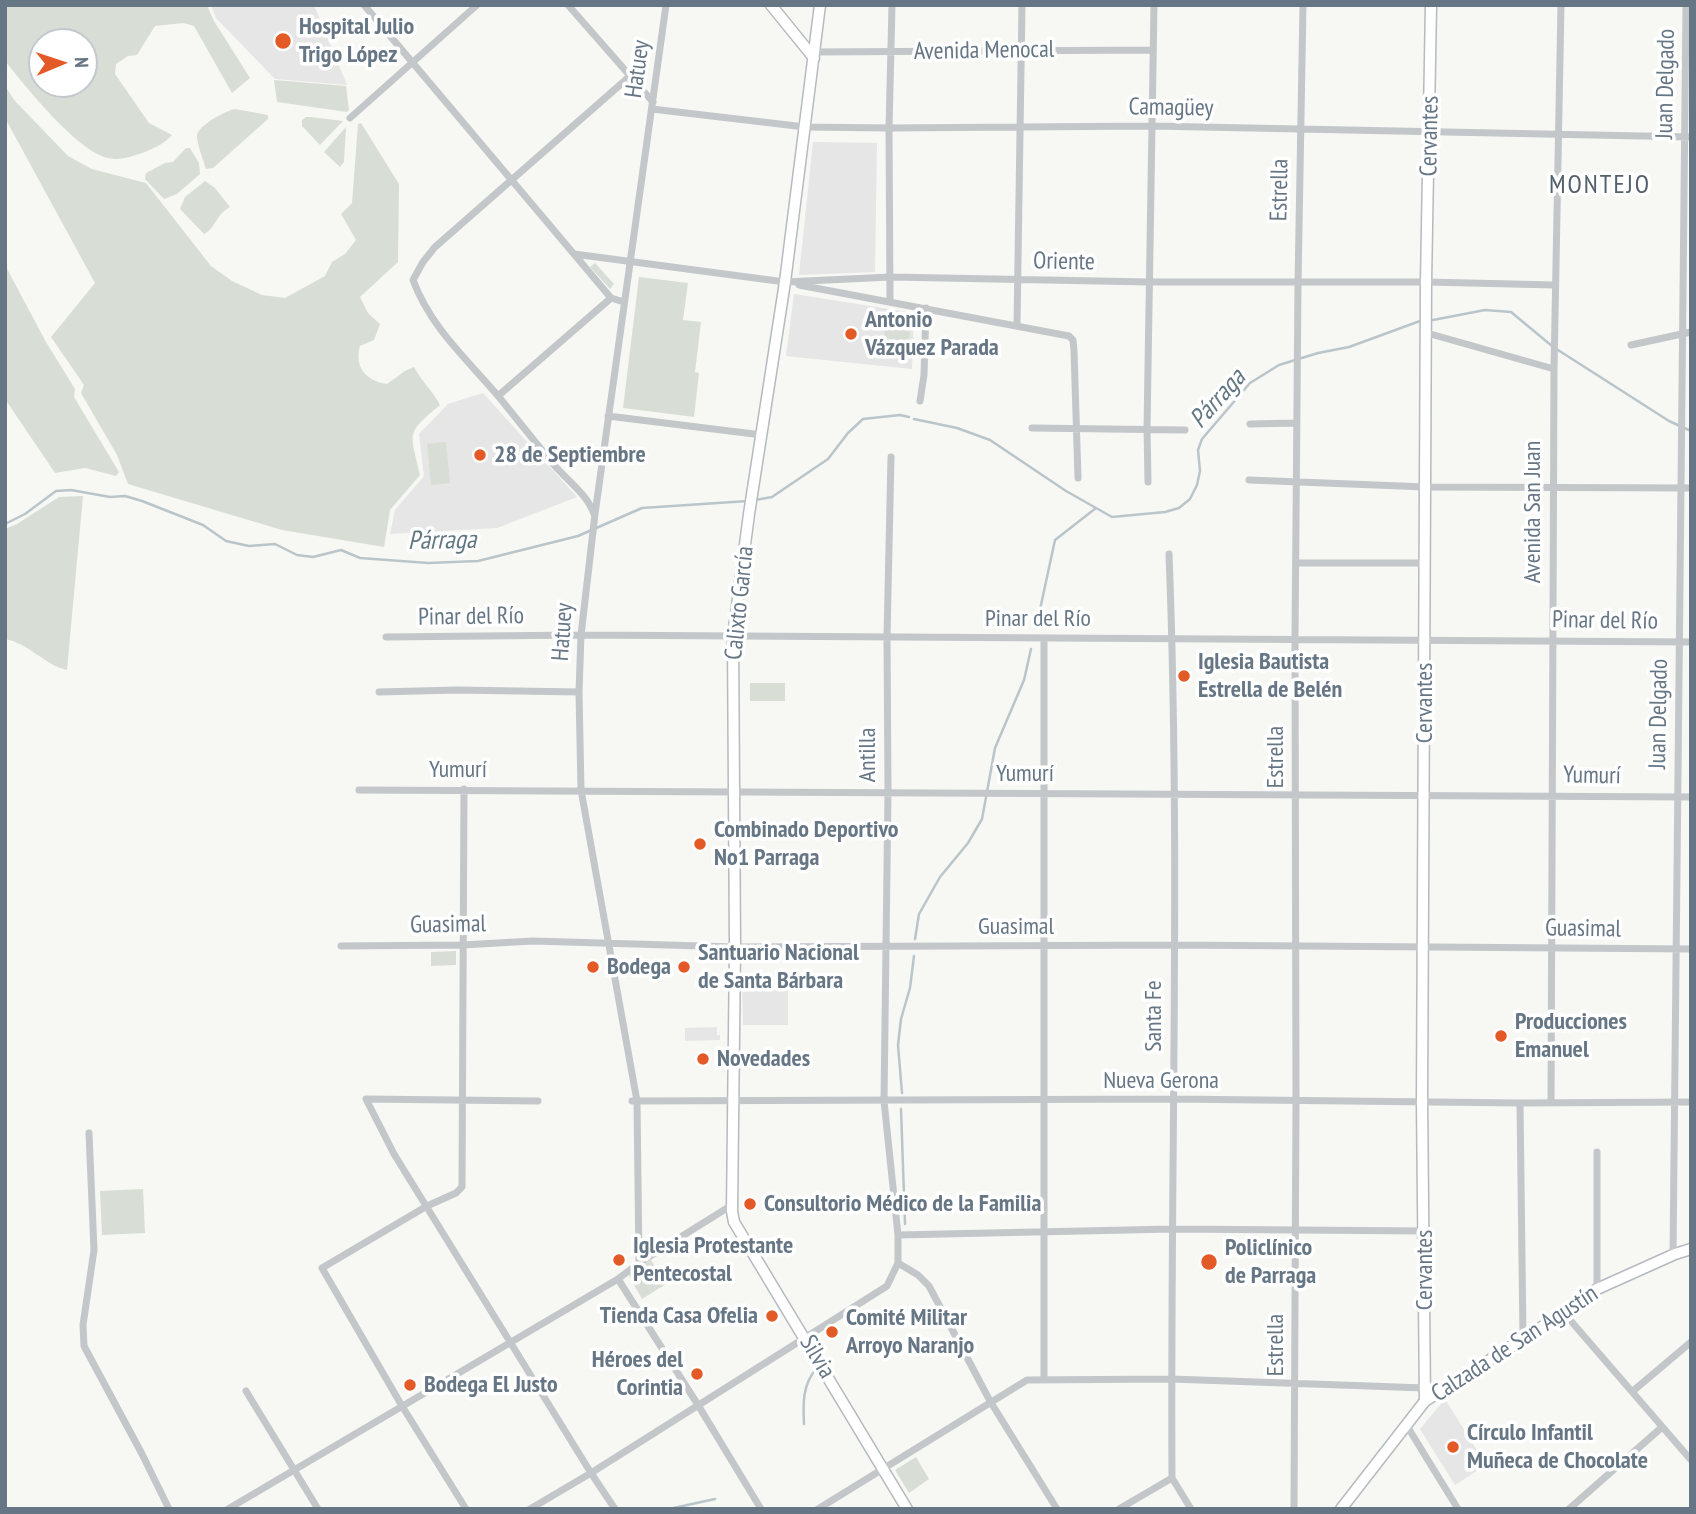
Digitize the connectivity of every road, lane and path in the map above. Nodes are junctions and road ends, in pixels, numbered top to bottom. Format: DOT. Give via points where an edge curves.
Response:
graph roads {
  1 [pos="364,5"];
  2 [pos="477,5"];
  3 [pos="568,5"];
  4 [pos="666,5"];
  5 [pos="771,5"];
  6 [pos="820,5"];
  7 [pos="892,5"];
  8 [pos="1022,5"];
  9 [pos="1154,5"];
  10 [pos="1303,5"];
  11 [pos="1431,5"];
  12 [pos="1561,5"];
  13 [pos="1686,5"];
  14 [pos="1020,50"];
  15 [pos="1153,50"];
  16 [pos="891,52"];
  17 [pos="814,55"];
  18 [pos="413,62"];
  19 [pos="629,77"];
  20 [pos="652,105"];
  21 [pos="350,118"];
  22 [pos="1152,126"];
  23 [pos="805,127"];
  24 [pos="889,128"];
  25 [pos="1020,128"];
  26 [pos="1301,131"];
  27 [pos="1430,131"];
  28 [pos="1558,135"];
  29 [pos="1688,136"];
  30 [pos="512,180"];
  31 [pos="574,254"];
  32 [pos="631,261"];
  33 [pos="891,277"];
  34 [pos="1018,280"];
  35 [pos="785,282"];
  36 [pos="1149,282"];
  37 [pos="1426,282"];
  38 [pos="1298,283"];
  39 [pos="1555,285"];
  40 [pos="611,298"];
  41 [pos="890,300"];
  42 [pos="624,302"];
  43 [pos="926,308"];
  44 [pos="1017,324"];
  45 [pos="1427,329"];
  46 [pos="1687,333"];
  47 [pos="1631,345"];
  48 [pos="1553,369"];
  49 [pos="498,396"];
  50 [pos="920,401"];
  51 [pos="608,416"];
  52 [pos="1297,423"];
  53 [pos="1250,424"];
  54 [pos="1032,428"];
  55 [pos="1076,428"];
  56 [pos="1147,428"];
  57 [pos="1185,430"];
  58 [pos="762,435"];
  59 [pos="891,457"];
  60 [pos="1079,478"];
  61 [pos="1249,480"];
  62 [pos="1148,482"];
  63 [pos="1297,483"];
  64 [pos="1426,487"];
  65 [pos="1681,488"];
  66 [pos="1691,488"];
  67 [pos="1552,489"];
  68 [pos="595,514"];
  69 [pos="1169,554"];
  70 [pos="1297,563"];
  71 [pos="1425,563"];
  72 [pos="581,635"];
  73 [pos="733,636"];
  74 [pos="386,637"];
  75 [pos="1172,637"];
  76 [pos="887,638"];
  77 [pos="1044,639"];
  78 [pos="1295,639"];
  79 [pos="1425,639"];
  80 [pos="1552,640"];
  81 [pos="1679,642"];
  82 [pos="1691,642"];
  83 [pos="379,692"];
  84 [pos="579,692"];
  85 [pos="464,789"];
  86 [pos="359,790"];
  87 [pos="581,790"];
  88 [pos="888,791"];
  89 [pos="733,792"];
  90 [pos="1045,794"];
  91 [pos="1172,794"];
  92 [pos="1296,794"];
  93 [pos="1552,795"];
  94 [pos="1425,796"];
  95 [pos="1677,797"];
  96 [pos="1691,797"];
  97 [pos="608,944"];
  98 [pos="462,945"];
  99 [pos="1174,945"];
  100 [pos="341,946"];
  101 [pos="1044,946"];
  102 [pos="735,947"];
  103 [pos="886,947"];
  104 [pos="1296,947"];
  105 [pos="1424,947"];
  106 [pos="1551,948"];
  107 [pos="1676,949"];
  108 [pos="1691,950"];
  109 [pos="1173,1099"];
  110 [pos="734,1100"];
  111 [pos="1045,1100"];
  112 [pos="463,1101"];
  113 [pos="538,1101"];
  114 [pos="635,1101"];
  115 [pos="884,1101"];
  116 [pos="1296,1101"];
  117 [pos="1422,1101"];
  118 [pos="1674,1102"];
  119 [pos="1691,1102"];
  120 [pos="1521,1103"];
  121 [pos="1550,1103"];
  122 [pos="89,1133"];
  123 [pos="1597,1152"];
  124 [pos="732,1205"];
  125 [pos="427,1206"];
  126 [pos="1173,1229"];
  127 [pos="1296,1229"];
  128 [pos="1045,1231"];
  129 [pos="1424,1231"];
  130 [pos="898,1235"];
  131 [pos="1691,1249"];
  132 [pos="1673,1255"];
  133 [pos="639,1263"];
  134 [pos="898,1263"];
  135 [pos="618,1279"];
  136 [pos="1597,1289"];
  137 [pos="1564,1313"];
  138 [pos="805,1336"];
  139 [pos="1522,1338"];
  140 [pos="1691,1342"];
  141 [pos="511,1343"];
  142 [pos="1171,1379"];
  143 [pos="1044,1380"];
  144 [pos="1295,1384"];
  145 [pos="1425,1388"];
  146 [pos="246,1391"];
  147 [pos="1633,1391"];
  148 [pos="990,1401"];
  149 [pos="1425,1401"];
  150 [pos="698,1405"];
  151 [pos="402,1406"];
  152 [pos="1407,1426"];
  153 [pos="1661,1427"];
  154 [pos="1691,1460"];
  155 [pos="294,1469"];
  156 [pos="883,1469"];
  157 [pos="590,1473"];
  158 [pos="1172,1478"];
  159 [pos="169,1509"];
  160 [pos="228,1509"];
  161 [pos="318,1509"];
  162 [pos="466,1509"];
  163 [pos="530,1509"];
  164 [pos="615,1509"];
  165 [pos="761,1509"];
  166 [pos="818,1509"];
  167 [pos="907,1509"];
  168 [pos="1057,1509"];
  169 [pos="1119,1509"];
  170 [pos="1191,1509"];
  171 [pos="1294,1509"];
  172 [pos="1340,1509"];
  173 [pos="1458,1509"];
  174 [pos="1569,1509"];
  1 -- 18 [label="street"];
  2 -- 18 [label="street"];
  3 -- 19 [label="street"];
  4 -- 20 [label="street, Hatuey"];
  5 -- 17 [label="main road"];
  6 -- 17 [label="main road, Calixto García"];
  7 -- 16 [label="street"];
  8 -- 14 [label="street"];
  9 -- 15 [label="street"];
  10 -- 26 [label="street, Estrella"];
  11 -- 27 [label="main road, Cervantes"];
  12 -- 28 [label="street, Avenida San Juan"];
  13 -- 29 [label="street, Juan Delgado"];
  14 -- 15 [label="street, Avenida Menocal"];
  14 -- 16 [label="street, Avenida Menocal"];
  14 -- 25 [label="street"];
  15 -- 22 [label="street"];
  16 -- 17 [label="street, Avenida Menocal"];
  16 -- 24 [label="street"];
  17 -- 23 [label="main road, Calixto García"];
  18 -- 21 [label="street"];
  18 -- 30 [label="street"];
  19 -- 20 [label="street"];
  19 -- 30 [label="street"];
  20 -- 23 [label="street, Camagüey"];
  20 -- 32 [label="street, Hatuey"];
  22 -- 25 [label="street, Camagüey"];
  22 -- 26 [label="street, Camagüey"];
  22 -- 36 [label="street"];
  23 -- 24 [label="street, Camagüey"];
  23 -- 35 [label="main road, Calixto García"];
  24 -- 25 [label="street, Camagüey"];
  24 -- 33 [label="street"];
  25 -- 34 [label="street"];
  26 -- 27 [label="street, Camagüey"];
  26 -- 38 [label="street, Estrella"];
  27 -- 28 [label="street, Camagüey"];
  27 -- 37 [label="main road, Cervantes"];
  28 -- 29 [label="street, Camagüey"];
  28 -- 39 [label="street, Avenida San Juan"];
  29 -- 46 [label="street, Juan Delgado"];
  30 -- 31 [label="street"];
  30 -- 49 [label="street" via="435,247 413,280 435,325"];
  31 -- 32 [label="street, Oriente"];
  31 -- 40 [label="street"];
  32 -- 35 [label="street, Oriente"];
  32 -- 42 [label="street, Hatuey"];
  33 -- 34 [label="street, Oriente"];
  33 -- 35 [label="street, Oriente"];
  33 -- 41 [label="street"];
  34 -- 36 [label="street, Oriente"];
  34 -- 44 [label="street"];
  35 -- 41 [label="street"];
  35 -- 58 [label="main road, Calixto García"];
  36 -- 38 [label="street, Oriente"];
  36 -- 56 [label="street"];
  37 -- 38 [label="street, Oriente"];
  37 -- 39 [label="street, Oriente"];
  37 -- 45 [label="main road, Cervantes"];
  38 -- 52 [label="street, Estrella"];
  39 -- 48 [label="street, Avenida San Juan"];
  40 -- 42 [label="street"];
  40 -- 49 [label="street"];
  41 -- 43 [label="street"];
  42 -- 51 [label="street, Hatuey"];
  43 -- 44 [label="street"];
  43 -- 50 [label="street"];
  44 -- 55 [label="street" via="1063,333 1073,340"];
  45 -- 48 [label="street"];
  45 -- 64 [label="main road, Cervantes"];
  46 -- 47 [label="street"];
  46 -- 65 [label="street, Juan Delgado"];
  48 -- 67 [label="street, Avenida San Juan"];
  49 -- 68 [label="street" via="591,503"];
  51 -- 58 [label="street"];
  51 -- 68 [label="street, Hatuey"];
  52 -- 53 [label="street"];
  52 -- 63 [label="street, Estrella"];
  54 -- 55 [label="street"];
  55 -- 56 [label="street"];
  55 -- 60 [label="street"];
  56 -- 57 [label="street"];
  56 -- 62 [label="street"];
  58 -- 73 [label="main road, Calixto García"];
  59 -- 76 [label="street, Antilla"];
  61 -- 63 [label="street"];
  63 -- 64 [label="street"];
  63 -- 70 [label="street, Estrella"];
  64 -- 67 [label="street"];
  64 -- 71 [label="main road, Cervantes"];
  65 -- 66 [label="street"];
  65 -- 67 [label="street"];
  65 -- 81 [label="street, Juan Delgado"];
  67 -- 80 [label="street, Avenida San Juan"];
  68 -- 72 [label="street, Hatuey"];
  69 -- 75 [label="street, Santa Fe"];
  70 -- 71 [label="street"];
  70 -- 78 [label="street, Estrella"];
  71 -- 79 [label="main road, Cervantes"];
  72 -- 73 [label="street, Pinar del Río"];
  72 -- 74 [label="street, Pinar del Río"];
  72 -- 84 [label="street, Hatuey"];
  73 -- 76 [label="street, Pinar del Río"];
  73 -- 89 [label="main road, Calixto García"];
  75 -- 77 [label="street, Pinar del Río"];
  75 -- 78 [label="street, Pinar del Río"];
  75 -- 91 [label="street, Santa Fe"];
  76 -- 77 [label="street, Pinar del Río"];
  76 -- 88 [label="street, Antilla"];
  77 -- 90 [label="street"];
  78 -- 79 [label="street, Pinar del Río"];
  78 -- 92 [label="street, Estrella"];
  79 -- 80 [label="street, Pinar del Río"];
  79 -- 94 [label="main road, Cervantes"];
  80 -- 81 [label="street, Pinar del Río"];
  80 -- 93 [label="street, Avenida San Juan"];
  81 -- 82 [label="street, Pinar del Río"];
  81 -- 95 [label="street, Juan Delgado"];
  83 -- 84 [label="street"];
  84 -- 87 [label="street, Hatuey"];
  85 -- 86 [label="street, Yumurí"];
  85 -- 87 [label="street, Yumurí"];
  85 -- 98 [label="street"];
  87 -- 89 [label="street, Yumurí"];
  87 -- 97 [label="street, Hatuey"];
  88 -- 89 [label="street, Yumurí"];
  88 -- 90 [label="street, Yumurí"];
  88 -- 103 [label="street, Antilla"];
  89 -- 102 [label="main road, Calixto García"];
  90 -- 91 [label="street, Yumurí"];
  90 -- 101 [label="street"];
  91 -- 92 [label="street, Yumurí"];
  91 -- 99 [label="street, Santa Fe"];
  92 -- 94 [label="street, Yumurí"];
  92 -- 104 [label="street, Estrella"];
  93 -- 94 [label="street, Yumurí"];
  93 -- 95 [label="street, Yumurí"];
  93 -- 106 [label="street, Avenida San Juan"];
  94 -- 105 [label="main road, Cervantes"];
  95 -- 96 [label="street, Yumurí"];
  95 -- 107 [label="street, Juan Delgado"];
  97 -- 98 [label="street, Guasimal" via="533,941"];
  97 -- 102 [label="street, Guasimal"];
  97 -- 114 [label="street, Hatuey"];
  98 -- 100 [label="street, Guasimal"];
  98 -- 112 [label="street"];
  99 -- 101 [label="street, Guasimal"];
  99 -- 104 [label="street, Guasimal"];
  99 -- 109 [label="street, Santa Fe"];
  101 -- 103 [label="street, Guasimal"];
  101 -- 111 [label="street"];
  102 -- 103 [label="street, Guasimal"];
  102 -- 110 [label="main road, Calixto García"];
  103 -- 115 [label="street, Antilla"];
  104 -- 105 [label="street, Guasimal"];
  104 -- 116 [label="street, Estrella"];
  105 -- 106 [label="street, Guasimal"];
  105 -- 117 [label="main road, Cervantes"];
  106 -- 107 [label="street, Guasimal"];
  106 -- 121 [label="street, Avenida San Juan"];
  107 -- 108 [label="street, Guasimal"];
  107 -- 118 [label="street, Juan Delgado"];
  109 -- 111 [label="street, Nueva Gerona"];
  109 -- 116 [label="street, Nueva Gerona"];
  109 -- 126 [label="street, Santa Fe"];
  110 -- 114 [label="street, Nueva Gerona"];
  110 -- 115 [label="street, Nueva Gerona"];
  110 -- 124 [label="main road, Calixto García"];
  111 -- 115 [label="street, Nueva Gerona"];
  111 -- 128 [label="street"];
  112 -- 113 [label="street"];
  112 -- 125 [label="street" via="462,1187"];
  112 -- 125 [label="street" via="366,1099"];
  114 -- 133 [label="street, Hatuey"];
  115 -- 130 [label="street, Antilla"];
  116 -- 117 [label="street, Nueva Gerona"];
  116 -- 127 [label="street, Estrella"];
  117 -- 120 [label="street, Nueva Gerona"];
  117 -- 129 [label="main road, Cervantes"];
  118 -- 119 [label="street, Nueva Gerona"];
  118 -- 121 [label="street, Nueva Gerona"];
  118 -- 132 [label="street, Juan Delgado"];
  120 -- 121 [label="street, Nueva Gerona"];
  120 -- 139 [label="street"];
  122 -- 159 [label="street" via="94,1250 84,1346"];
  123 -- 136 [label="street"];
  124 -- 133 [label="street"];
  124 -- 138 [label="main road, Silvia" via="734,1223"];
  125 -- 141 [label="street"];
  125 -- 151 [label="street" via="322,1268"];
  126 -- 127 [label="street"];
  126 -- 128 [label="street"];
  126 -- 142 [label="street, Santa Fe"];
  127 -- 129 [label="street"];
  127 -- 144 [label="street, Estrella"];
  128 -- 130 [label="street"];
  128 -- 143 [label="street"];
  129 -- 145 [label="main road, Cervantes"];
  130 -- 134 [label="street, Antilla"];
  131 -- 132 [label="main road, Calzada de San Agustín"];
  132 -- 136 [label="main road, Calzada de San Agustín"];
  133 -- 135 [label="street"];
  134 -- 138 [label="street" via="887,1286"];
  134 -- 148 [label="street" via="929,1286"];
  135 -- 141 [label="street"];
  135 -- 150 [label="street"];
  136 -- 137 [label="main road, Calzada de San Agustín"];
  137 -- 139 [label="main road, Calzada de San Agustín"];
  137 -- 147 [label="street"];
  138 -- 150 [label="street"];
  138 -- 156 [label="main road, Silvia"];
  139 -- 149 [label="main road, Calzada de San Agustín"];
  140 -- 147 [label="street"];
  141 -- 151 [label="street"];
  141 -- 157 [label="street"];
  142 -- 143 [label="street"];
  142 -- 144 [label="street"];
  142 -- 158 [label="street, Santa Fe"];
  143 -- 148 [label="street" via="1021,1382"];
  144 -- 145 [label="street"];
  144 -- 171 [label="street, Estrella"];
  145 -- 149 [label="main road, Cervantes"];
  146 -- 155 [label="street"];
  147 -- 153 [label="street"];
  148 -- 156 [label="street"];
  148 -- 168 [label="street"];
  149 -- 152 [label="main road, Calzada de San Agustín"];
  150 -- 157 [label="street"];
  150 -- 165 [label="street"];
  151 -- 155 [label="street"];
  151 -- 162 [label="street"];
  152 -- 172 [label="main road, Calzada de San Agustín"];
  152 -- 173 [label="street"];
  153 -- 154 [label="street"];
  153 -- 174 [label="street"];
  155 -- 160 [label="street"];
  155 -- 161 [label="street"];
  156 -- 166 [label="street"];
  156 -- 167 [label="main road, Silvia"];
  157 -- 163 [label="street"];
  157 -- 164 [label="street"];
  158 -- 169 [label="street"];
  158 -- 170 [label="street"];
}
